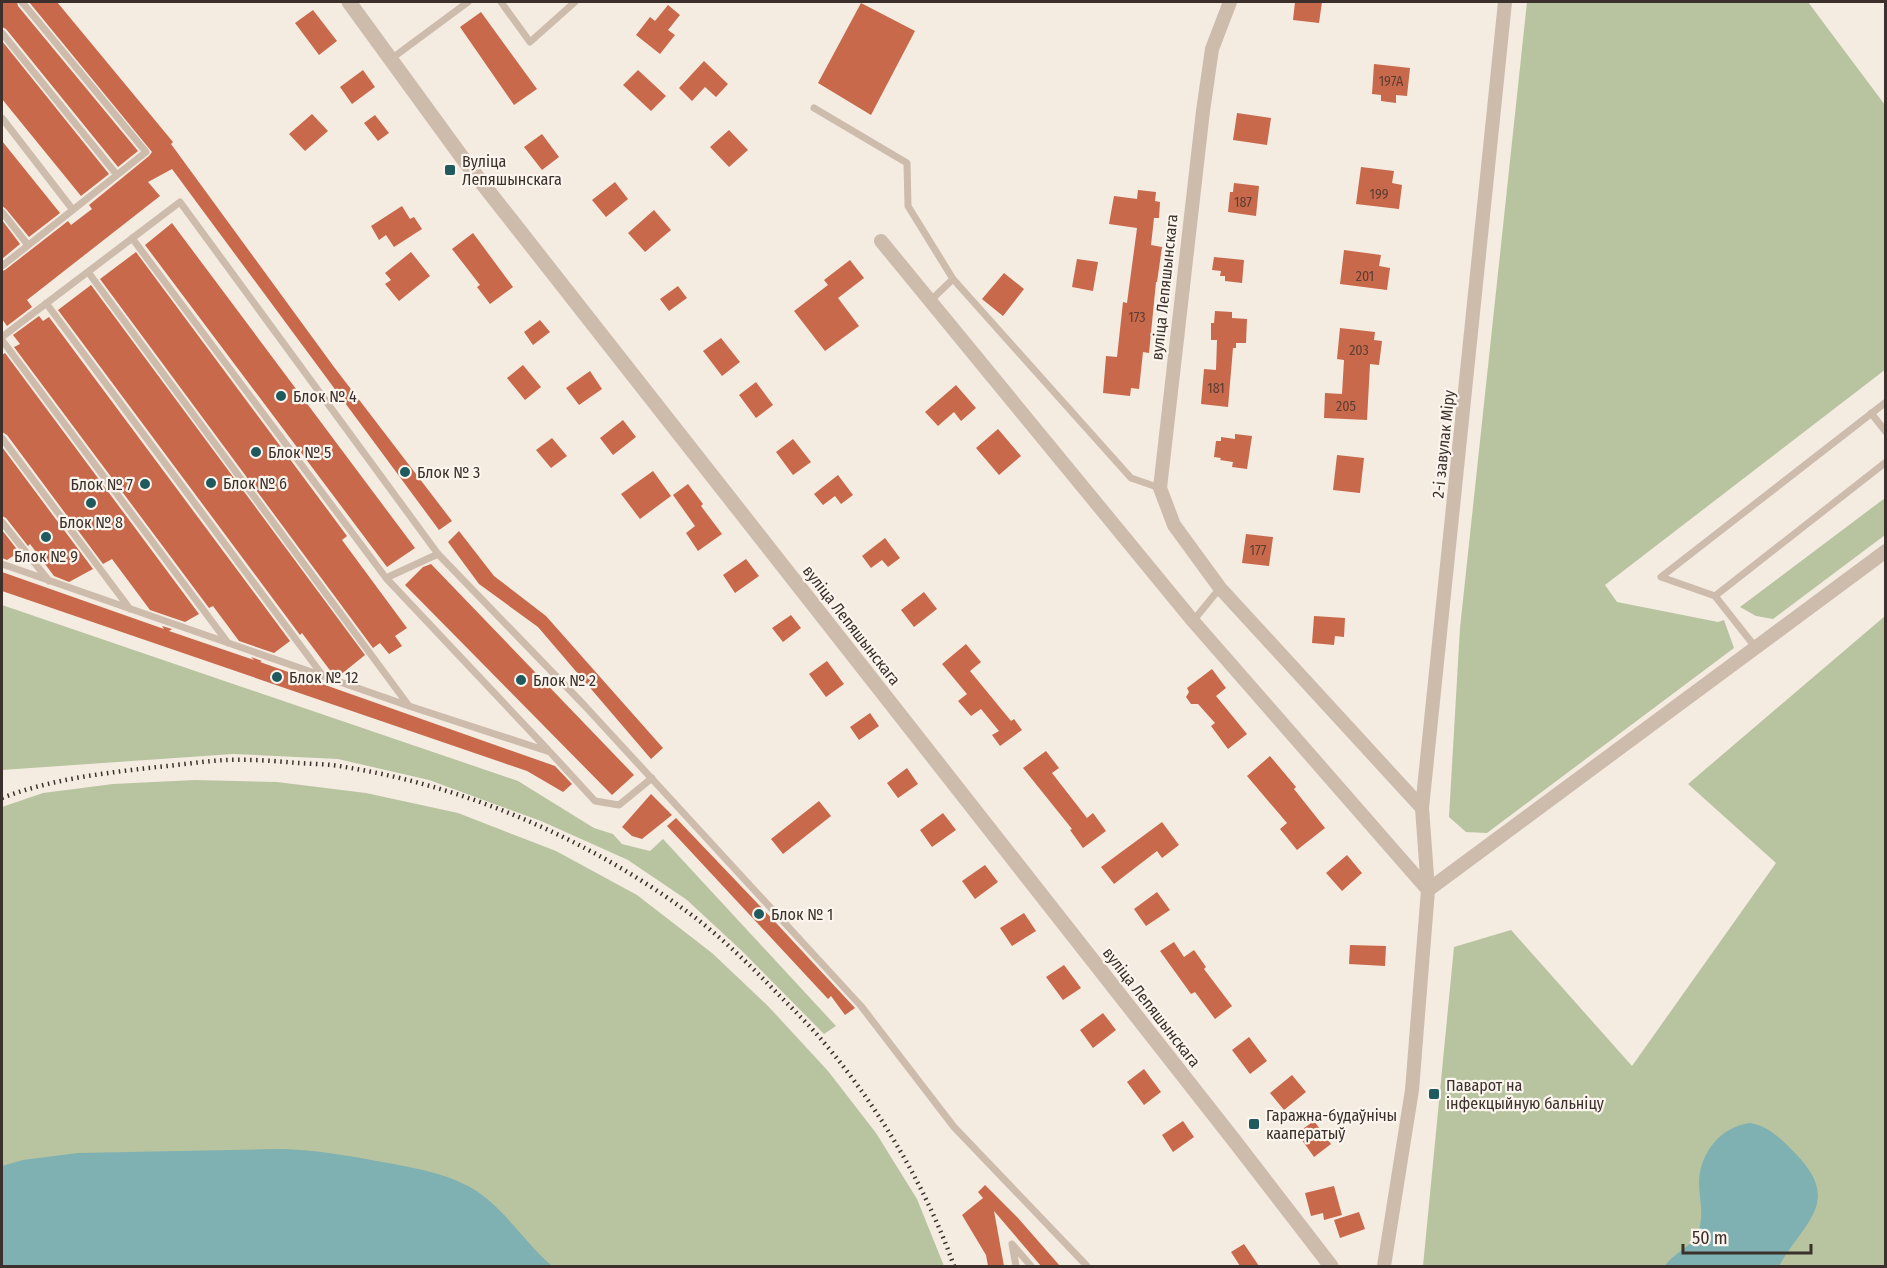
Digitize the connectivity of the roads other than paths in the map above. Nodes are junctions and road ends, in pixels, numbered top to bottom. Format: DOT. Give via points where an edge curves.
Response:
graph roads {
  1 [pos="22,2"];
  2 [pos="349,2"];
  3 [pos="468,2"];
  4 [pos="501,2"];
  5 [pos="575,2"];
  6 [pos="1230,2"];
  7 [pos="1505,2"];
  8 [pos="2,33"];
  9 [pos="391,59"];
  10 [pos="814,108"];
  11 [pos="2,118"];
  12 [pos="117,175"];
  13 [pos="73,210"];
  14 [pos="2,212"];
  15 [pos="132,238"];
  16 [pos="881,241"];
  17 [pos="28,245"];
  18 [pos="2,266"];
  19 [pos="88,272"];
  20 [pos="953,279"];
  21 [pos="930,301"];
  22 [pos="46,303"];
  23 [pos="2,339"];
  24 [pos="1886,402"];
  25 [pos="1871,413"];
  26 [pos="1886,432"];
  27 [pos="2,438"];
  28 [pos="1886,462"];
  29 [pos="1160,488"];
  30 [pos="2,522"];
  31 [pos="1886,551"];
  32 [pos="438,554"];
  33 [pos="2,564"];
  34 [pos="386,578"];
  35 [pos="49,581"];
  36 [pos="1220,588"];
  37 [pos="1715,596"];
  38 [pos="131,610"];
  39 [pos="1193,621"];
  40 [pos="228,643"];
  41 [pos="1756,648"];
  42 [pos="323,676"];
  43 [pos="409,706"];
  44 [pos="550,752"];
  45 [pos="652,778"];
  46 [pos="1422,808"];
  47 [pos="1428,890"];
  48 [pos="1016,1266"];
  49 [pos="1031,1266"];
  50 [pos="1087,1266"];
  51 [pos="1331,1266"];
  52 [pos="1384,1266"];
  1 -- 12 [label="lane" via="146,152"];
  2 -- 9 [label="street, вуліца Лепяшынскага"];
  3 -- 9 [label="lane"];
  4 -- 5 [label="lane" via="530,42"];
  6 -- 29 [label="street, вуліца Лепяшынскага" via="1212,49 1203,111"];
  7 -- 46 [label="street, 2-і завулак Міру"];
  8 -- 12 [label="lane"];
  9 -- 51 [label="street, вуліца Лепяшынскага" via="478,179"];
  10 -- 20 [label="lane" via="907,163 908,206"];
  11 -- 13 [label="lane"];
  12 -- 13 [label="lane"];
  13 -- 17 [label="lane"];
  14 -- 17 [label="lane"];
  15 -- 19 [label="lane"];
  15 -- 32 [label="lane" via="180,202"];
  15 -- 34 [label="lane"];
  16 -- 21 [label="street"];
  17 -- 18 [label="lane"];
  19 -- 22 [label="lane"];
  19 -- 43 [label="lane"];
  20 -- 21 [label="lane"];
  20 -- 29 [label="lane" via="1131,478"];
  21 -- 39 [label="street"];
  22 -- 23 [label="lane"];
  22 -- 42 [label="lane"];
  23 -- 40 [label="lane"];
  24 -- 25 [label="lane"];
  25 -- 26 [label="lane"];
  25 -- 37 [label="lane" via="1661,577"];
  27 -- 38 [label="lane"];
  28 -- 37 [label="lane"];
  29 -- 36 [label="street, вуліца Лепяшынскага" via="1174,525"];
  30 -- 35 [label="lane"];
  31 -- 41 [label="street"];
  32 -- 34 [label="lane"];
  32 -- 45 [label="lane"];
  33 -- 35 [label="lane"];
  34 -- 44 [label="lane"];
  35 -- 38 [label="lane"];
  36 -- 39 [label="lane"];
  36 -- 46 [label="street, вуліца Лепяшынскага"];
  37 -- 41 [label="lane"];
  38 -- 40 [label="lane"];
  39 -- 47 [label="street"];
  40 -- 42 [label="lane"];
  41 -- 47 [label="street"];
  42 -- 43 [label="lane"];
  43 -- 44 [label="lane"];
  44 -- 45 [label="lane" via="595,801 619,805"];
  45 -- 50 [label="lane" via="861,1006 954,1127"];
  46 -- 47 [label="street, 2-і завулак Міру"];
  47 -- 52 [label="street, 2-і завулак Міру" via="1412,1090"];
  48 -- 49 [label="lane" via="1012,1244"];
}
